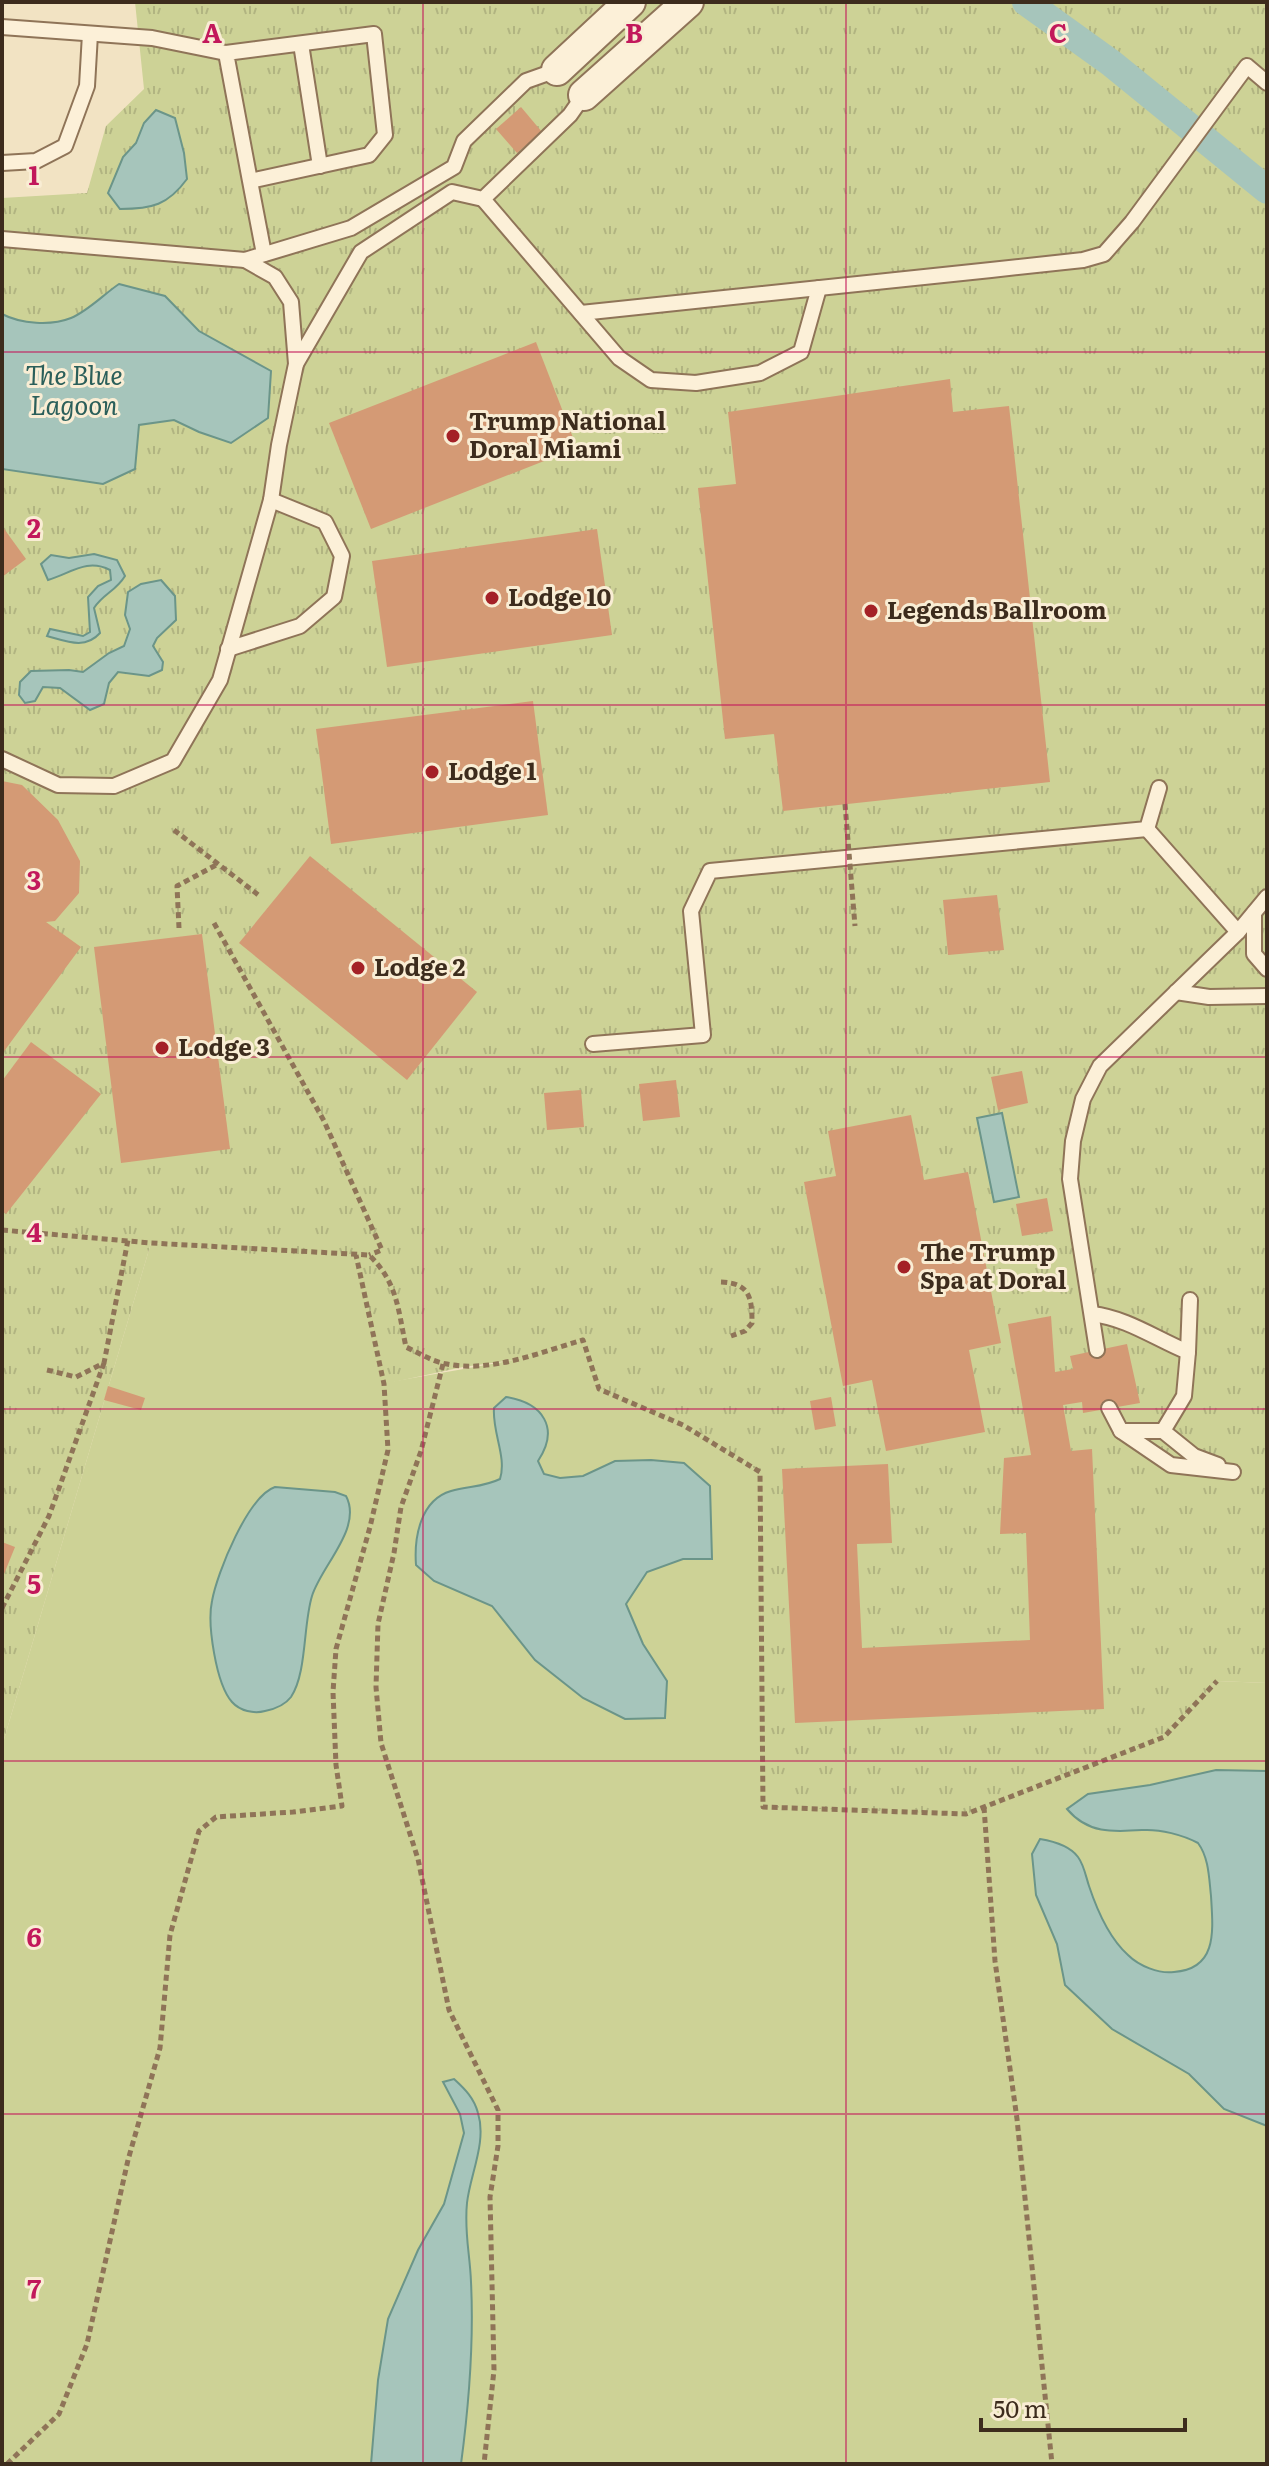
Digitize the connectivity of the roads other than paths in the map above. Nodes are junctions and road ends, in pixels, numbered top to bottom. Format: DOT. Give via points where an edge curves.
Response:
graph roads {
  1 [pos="630,2"];
  2 [pos="688,2"];
  3 [pos="2,27"];
  4 [pos="90,34"];
  5 [pos="301,44"];
  6 [pos="226,53"];
  7 [pos="557,70"];
  8 [pos="1267,83"];
  9 [pos="584,95"];
  10 [pos="2,163"];
  11 [pos="320,166"];
  12 [pos="250,181"];
  13 [pos="483,199"];
  14 [pos="2,239"];
  15 [pos="264,254"];
  16 [pos="245,260"];
  17 [pos="819,288"];
  18 [pos="581,313"];
  19 [pos="296,364"];
  20 [pos="271,500"];
  21 [pos="228,649"];
  22 [pos="2,759"];
  23 [pos="1159,788"];
  24 [pos="1147,829"];
  25 [pos="1267,897"];
  26 [pos="1254,913"];
  27 [pos="1238,932"];
  28 [pos="1267,969"];
  29 [pos="1176,992"];
  30 [pos="1267,996"];
  31 [pos="593,1044"];
  32 [pos="1190,1300"];
  33 [pos="1092,1314"];
  34 [pos="1097,1350"];
  35 [pos="1188,1352"];
  36 [pos="1109,1408"];
  37 [pos="1121,1431"];
  38 [pos="1163,1431"];
  1 -- 7 [label="street"];
  2 -- 9 [label="street"];
  3 -- 4 [label="lane"];
  4 -- 6 [label="lane" via="152,38"];
  4 -- 10 [label="lane" via="87,86 65,146 36,161"];
  5 -- 6 [label="lane"];
  5 -- 11 [label="lane"];
  5 -- 11 [label="lane" via="374,34 385,135 369,155"];
  6 -- 12 [label="lane"];
  7 -- 15 [label="lane" via="526,81 464,141 454,167 351,228"];
  8 -- 17 [label="lane" via="1247,66 1104,254"];
  9 -- 13 [label="lane"];
  11 -- 12 [label="lane"];
  12 -- 15 [label="lane"];
  13 -- 18 [label="lane"];
  13 -- 19 [label="lane" via="452,192 361,252"];
  14 -- 16 [label="lane"];
  15 -- 16 [label="lane"];
  16 -- 19 [label="lane" via="275,277 291,302"];
  17 -- 18 [label="lane"];
  17 -- 18 [label="lane" via="801,352 760,373 696,383 651,380 619,358"];
  19 -- 20 [label="lane"];
  20 -- 21 [label="lane"];
  20 -- 21 [label="lane" via="325,522 342,556 334,597 300,626"];
  21 -- 22 [label="lane" via="220,680 173,761 114,786 58,785"];
  23 -- 24 [label="lane"];
  24 -- 27 [label="lane"];
  24 -- 31 [label="lane" via="710,871 691,911 703,1035"];
  25 -- 26 [label="lane"];
  26 -- 27 [label="lane"];
  26 -- 28 [label="lane" via="1254,954"];
  27 -- 29 [label="lane"];
  29 -- 30 [label="lane"];
  29 -- 33 [label="lane" via="1100,1066 1083,1099 1070,1179"];
  32 -- 35 [label="lane"];
  33 -- 34 [label="lane"];
  33 -- 35 [label="lane" via="1113,1316"];
  35 -- 38 [label="lane" via="1184,1396"];
  36 -- 37 [label="lane"];
  37 -- 38 [label="lane"];
  37 -- 38 [label="lane" via="1171,1465 1233,1472 1194,1456"];
}
